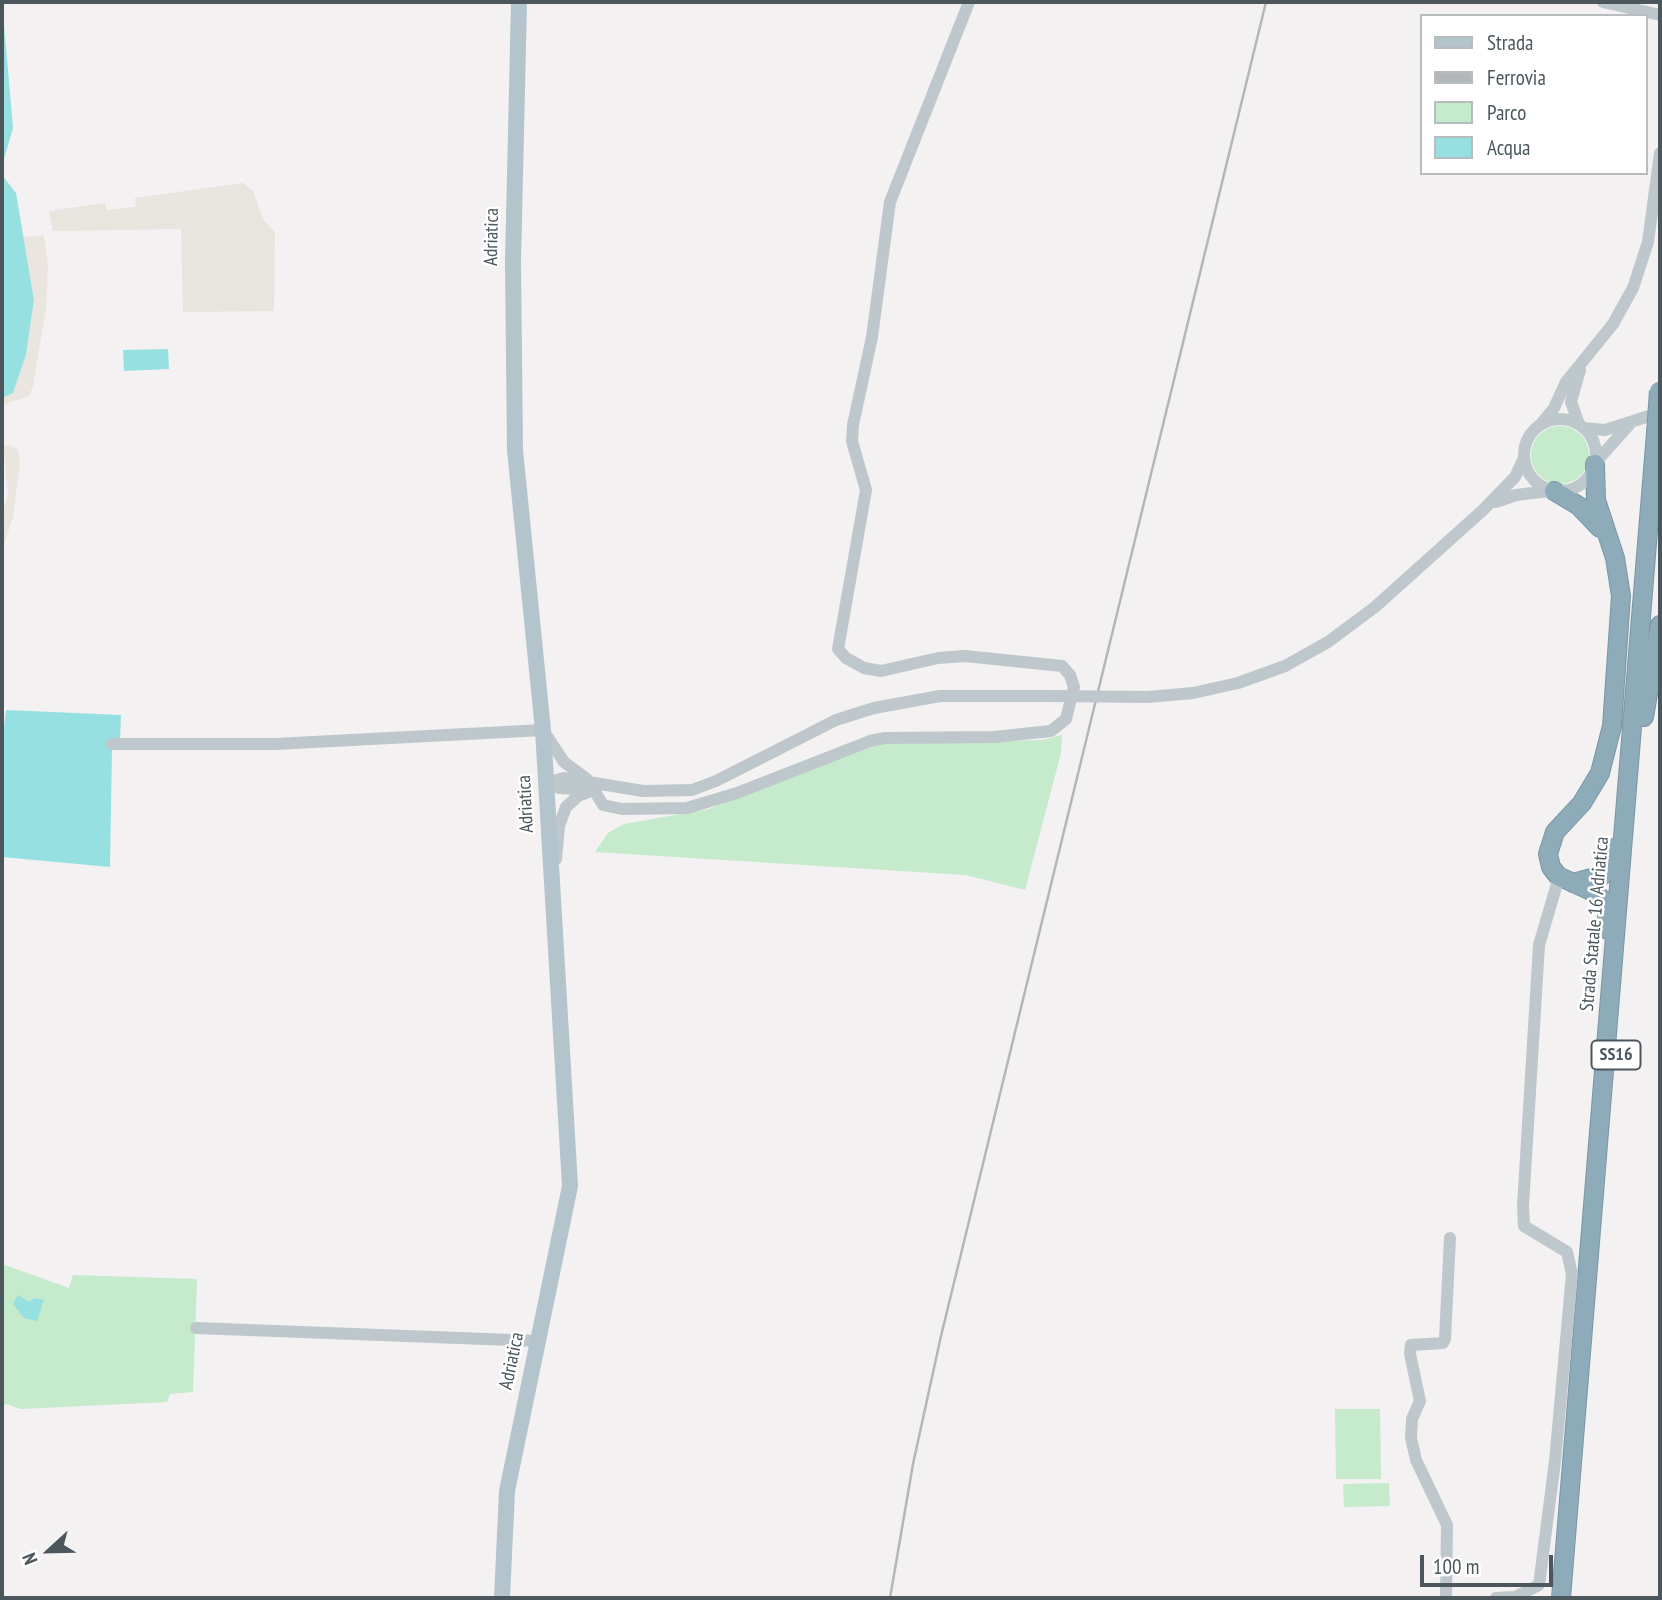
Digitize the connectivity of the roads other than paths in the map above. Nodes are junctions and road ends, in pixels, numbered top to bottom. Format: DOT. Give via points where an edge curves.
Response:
graph roads {
  1 [pos="519,2"];
  2 [pos="969,2"];
  3 [pos="1603,2"];
  4 [pos="1660,15"];
  5 [pos="1660,153"];
  6 [pos="1581,367"];
  7 [pos="1660,385"];
  8 [pos="1648,416"];
  9 [pos="1632,423"];
  10 [pos="1541,424"];
  11 [pos="1581,426"];
  12 [pos="1524,458"];
  13 [pos="1595,464"];
  14 [pos="1554,491"];
  15 [pos="1483,510"];
  16 [pos="1660,512"];
  17 [pos="1610,542"];
  18 [pos="1660,625"];
  19 [pos="1644,717"];
  20 [pos="543,730"];
  21 [pos="112,744"];
  22 [pos="1631,744"];
  23 [pos="546,783"];
  24 [pos="592,785"];
  25 [pos="615,788"];
  26 [pos="622,809"];
  27 [pos="1566,880"];
  28 [pos="553,900"];
  29 [pos="1609,1007"];
  30 [pos="1450,1238"];
  31 [pos="196,1328"];
  32 [pos="538,1341"];
  33 [pos="502,1598"];
  34 [pos="1446,1598"];
  35 [pos="1496,1598"];
  36 [pos="1561,1598"];
  37 [pos="1572,1598"];
  1 -- 20 [label="main road, Adriatica" via="513,262 515,450"];
  2 -- 26 [label="street" via="890,202 872,337 853,425 852,441 866,490 838,649 864,668 881,671 965,656 1062,666 1074,687 1066,719 1051,731 994,737 886,738 710,803"];
  3 -- 4 [label="street"];
  5 -- 6 [label="street" via="1650,235 1638,276 1621,312"];
  6 -- 10 [label="street" via="1565,383"];
  6 -- 11 [label="street" via="1571,402"];
  7 -- 22 [label="highway, Strada Statale 16 Adriatica / SS16, bridge"];
  8 -- 9 [label="street"];
  9 -- 11 [label="street" via="1600,430"];
  9 -- 13 [label="street"];
  10 -- 11 [label="street" via="1560,419"];
  10 -- 12 [label="street" via="1528,439"];
  11 -- 13 [label="street" via="1594,444"];
  12 -- 14 [label="street" via="1535,481"];
  12 -- 15 [label="street" via="1515,477"];
  13 -- 14 [label="street" via="1581,484"];
  13 -- 17 [label="highway" via="1595,500"];
  14 -- 15 [label="street" via="1516,495"];
  14 -- 17 [label="highway" via="1584,510"];
  15 -- 25 [label="street, bridge" via="1364,617 1307,655 1269,673 1222,687 1148,697 947,696 901,701 835,720 698,788 663,792"];
  16 -- 19 [label="highway, Strada Statale 16 Adriatica / SS16"];
  17 -- 27 [label="highway" via="1622,602 1612,726 1594,785 1549,845 1549,863"];
  18 -- 19 [label="highway, SS16"];
  19 -- 37 [label="highway, Strada Statale 16 Adriatica / SS16"];
  20 -- 21 [label="street" via="275,744"];
  20 -- 23 [label="main road, Adriatica"];
  20 -- 24 [label="street" via="564,762"];
  22 -- 27 [label="highway, SS16" via="1611,862 1599,877"];
  22 -- 29 [label="highway, Strada Statale 16 Adriatica / SS16"];
  23 -- 24 [label="street" via="559,788"];
  23 -- 28 [label="main road, Adriatica"];
  24 -- 25 [label="street"];
  24 -- 26 [label="street" via="603,805"];
  24 -- 28 [label="street" via="572,800 561,818"];
  25 -- 26 [label="street"];
  27 -- 29 [label="highway, SS16" via="1598,895 1607,912"];
  27 -- 35 [label="street" via="1539,945 1523,1206 1524,1226 1567,1252 1572,1274 1555,1461 1539,1585 1515,1597"];
  28 -- 32 [label="main road, Adriatica" via="570,1186"];
  29 -- 36 [label="highway, Strada Statale 16 Adriatica / SS16"];
  30 -- 34 [label="street" via="1445,1339 1443,1343 1411,1346 1410,1354 1420,1401 1412,1419 1411,1438 1416,1460 1447,1525"];
  31 -- 32 [label="street"];
  32 -- 33 [label="main road, Adriatica" via="507,1491"];
}
